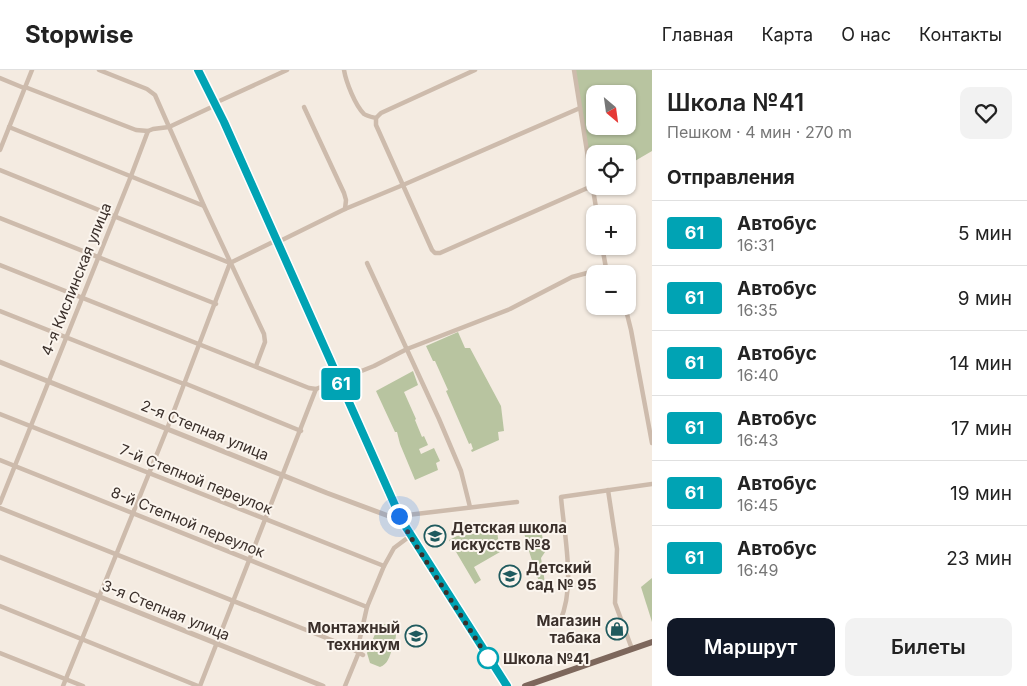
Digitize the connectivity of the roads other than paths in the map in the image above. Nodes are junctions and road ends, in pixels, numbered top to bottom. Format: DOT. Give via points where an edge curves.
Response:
graph roads {
  1 [pos="32,70"];
  2 [pos="100,70"];
  3 [pos="198,70"];
  4 [pos="287,70"];
  5 [pos="344,70"];
  6 [pos="475,70"];
  7 [pos="574,70"];
  8 [pos="0,78"];
  9 [pos="24,88"];
  10 [pos="216,104"];
  11 [pos="304,107"];
  12 [pos="580,108"];
  13 [pos="376,118"];
  14 [pos="8,127"];
  15 [pos="168,127"];
  16 [pos="148,131"];
  17 [pos="586,147"];
  18 [pos="0,150"];
  19 [pos="0,170"];
  20 [pos="131,176"];
  21 [pos="403,185"];
  22 [pos="586,189"];
  23 [pos="204,206"];
  24 [pos="345,209"];
  25 [pos="114,216"];
  26 [pos="0,218"];
  27 [pos="277,241"];
  28 [pos="98,257"];
  29 [pos="230,263"];
  30 [pos="367,263"];
  31 [pos="0,265"];
  32 [pos="586,273"];
  33 [pos="82,298"];
  34 [pos="216,304"];
  35 [pos="0,311"];
  36 [pos="628,315"];
  37 [pos="66,337"];
  38 [pos="200,344"];
  39 [pos="407,349"];
  40 [pos="0,362"];
  41 [pos="256,366"];
  42 [pos="339,380"];
  43 [pos="49,381"];
  44 [pos="184,384"];
  45 [pos="316,389"];
  46 [pos="0,414"];
  47 [pos="31,426"];
  48 [pos="167,429"];
  49 [pos="301,431"];
  50 [pos="652,441"];
  51 [pos="0,460"];
  52 [pos="16,466"];
  53 [pos="148,473"];
  54 [pos="284,476"];
  55 [pos="652,484"];
  56 [pos="608,490"];
  57 [pos="517,502"];
  58 [pos="0,504"];
  59 [pos="470,507"];
  60 [pos="0,508"];
  61 [pos="132,513"];
  62 [pos="400,518"];
  63 [pos="266,520"];
  64 [pos="410,536"];
  65 [pos="116,553"];
  66 [pos="0,557"];
  67 [pos="251,560"];
  68 [pos="384,566"];
  69 [pos="99,596"];
  70 [pos="234,600"];
  71 [pos="0,606"];
  72 [pos="367,608"];
  73 [pos="560,620"];
  74 [pos="82,639"];
  75 [pos="652,642"];
  76 [pos="218,643"];
  77 [pos="632,649"];
  78 [pos="0,653"];
  79 [pos="360,653"];
  80 [pos="66,679"];
  81 [pos="63,686"];
  82 [pos="83,686"];
  83 [pos="199,686"];
  84 [pos="323,686"];
  85 [pos="345,686"];
  86 [pos="507,686"];
  87 [pos="525,686"];
  1 -- 9 [label="street"];
  2 -- 15 [label="street" via="152,91"];
  3 -- 10 [label="street"];
  4 -- 10 [label="street"];
  5 -- 13 [label="street" via="349,89 361,110"];
  6 -- 13 [label="street"];
  7 -- 12 [label="street"];
  8 -- 9 [label="street"];
  9 -- 14 [label="street"];
  9 -- 16 [label="street" via="136,130"];
  10 -- 15 [label="street"];
  10 -- 27 [label="street"];
  11 -- 24 [label="street" via="344,193"];
  12 -- 17 [label="street"];
  12 -- 21 [label="street"];
  13 -- 21 [label="street" via="376,126"];
  14 -- 18 [label="street"];
  14 -- 20 [label="street"];
  15 -- 16 [label="street"];
  15 -- 23 [label="street"];
  16 -- 20 [label="street, 4-я Кислинская улица"];
  19 -- 25 [label="street"];
  20 -- 23 [label="street"];
  20 -- 25 [label="street, 4-я Кислинская улица"];
  21 -- 22 [label="street" via="435,253"];
  21 -- 24 [label="street"];
  23 -- 29 [label="street"];
  24 -- 27 [label="street"];
  25 -- 28 [label="street, 4-я Кислинская улица"];
  25 -- 29 [label="street"];
  26 -- 28 [label="street"];
  27 -- 29 [label="street"];
  27 -- 42 [label="street"];
  28 -- 33 [label="street, 4-я Кислинская улица"];
  28 -- 34 [label="street"];
  29 -- 34 [label="street"];
  29 -- 41 [label="street" via="266,338"];
  30 -- 39 [label="street"];
  31 -- 33 [label="street"];
  32 -- 39 [label="street" via="572,277 510,309"];
  33 -- 37 [label="street, 4-я Кислинская улица"];
  33 -- 38 [label="street"];
  34 -- 38 [label="street"];
  35 -- 37 [label="street"];
  36 -- 50 [label="street"];
  37 -- 43 [label="street, 4-я Кислинская улица"];
  37 -- 44 [label="street"];
  38 -- 41 [label="street"];
  38 -- 44 [label="street"];
  39 -- 42 [label="street"];
  39 -- 59 [label="street" via="461,471"];
  40 -- 43 [label="street, 2-я Степная улица"];
  41 -- 45 [label="street"];
  42 -- 45 [label="street"];
  42 -- 62 [label="street"];
  43 -- 47 [label="street, 4-я Кислинская улица"];
  43 -- 48 [label="street, 2-я Степная улица"];
  44 -- 48 [label="street"];
  44 -- 49 [label="street"];
  45 -- 49 [label="street"];
  46 -- 47 [label="street, 7-й Степной переулок"];
  47 -- 52 [label="street, 4-я Кислинская улица"];
  47 -- 53 [label="street, 7-й Степной переулок"];
  48 -- 53 [label="street"];
  48 -- 54 [label="street, 2-я Степная улица"];
  49 -- 54 [label="street"];
  51 -- 52 [label="street, 8-й Степной переулок"];
  52 -- 58 [label="street, 4-я Кислинская улица"];
  52 -- 61 [label="street, 8-й Степной переулок"];
  53 -- 61 [label="street"];
  53 -- 63 [label="street, 7-й Степной переулок"];
  54 -- 62 [label="street, 2-я Степная улица"];
  54 -- 63 [label="street"];
  55 -- 56 [label="street"];
  56 -- 73 [label="street" via="561,497 568,578 567,600"];
  56 -- 77 [label="street" via="617,549 616,603"];
  57 -- 59 [label="street"];
  59 -- 62 [label="street"];
  60 -- 65 [label="street"];
  61 -- 65 [label="street"];
  61 -- 67 [label="street, 8-й Степной переулок"];
  62 -- 64 [label="street"];
  63 -- 67 [label="street"];
  63 -- 68 [label="street, 7-й Степной переулок"];
  64 -- 68 [label="street" via="394,548"];
  64 -- 86 [label="street"];
  65 -- 69 [label="street"];
  65 -- 70 [label="street"];
  66 -- 69 [label="street, 3-я Степная улица"];
  67 -- 70 [label="street"];
  67 -- 72 [label="street, 8-й Степной переулок"];
  68 -- 72 [label="street"];
  69 -- 74 [label="street"];
  69 -- 76 [label="street, 3-я Степная улица"];
  70 -- 76 [label="street"];
  70 -- 79 [label="street"];
  71 -- 74 [label="street"];
  72 -- 79 [label="street"];
  74 -- 80 [label="street"];
  74 -- 83 [label="street"];
  75 -- 77 [label="main road"];
  76 -- 83 [label="street"];
  76 -- 84 [label="street, 3-я Степная улица"];
  77 -- 87 [label="main road"];
  78 -- 80 [label="street"];
  79 -- 85 [label="street"];
  80 -- 81 [label="street"];
  80 -- 82 [label="street"];
}
